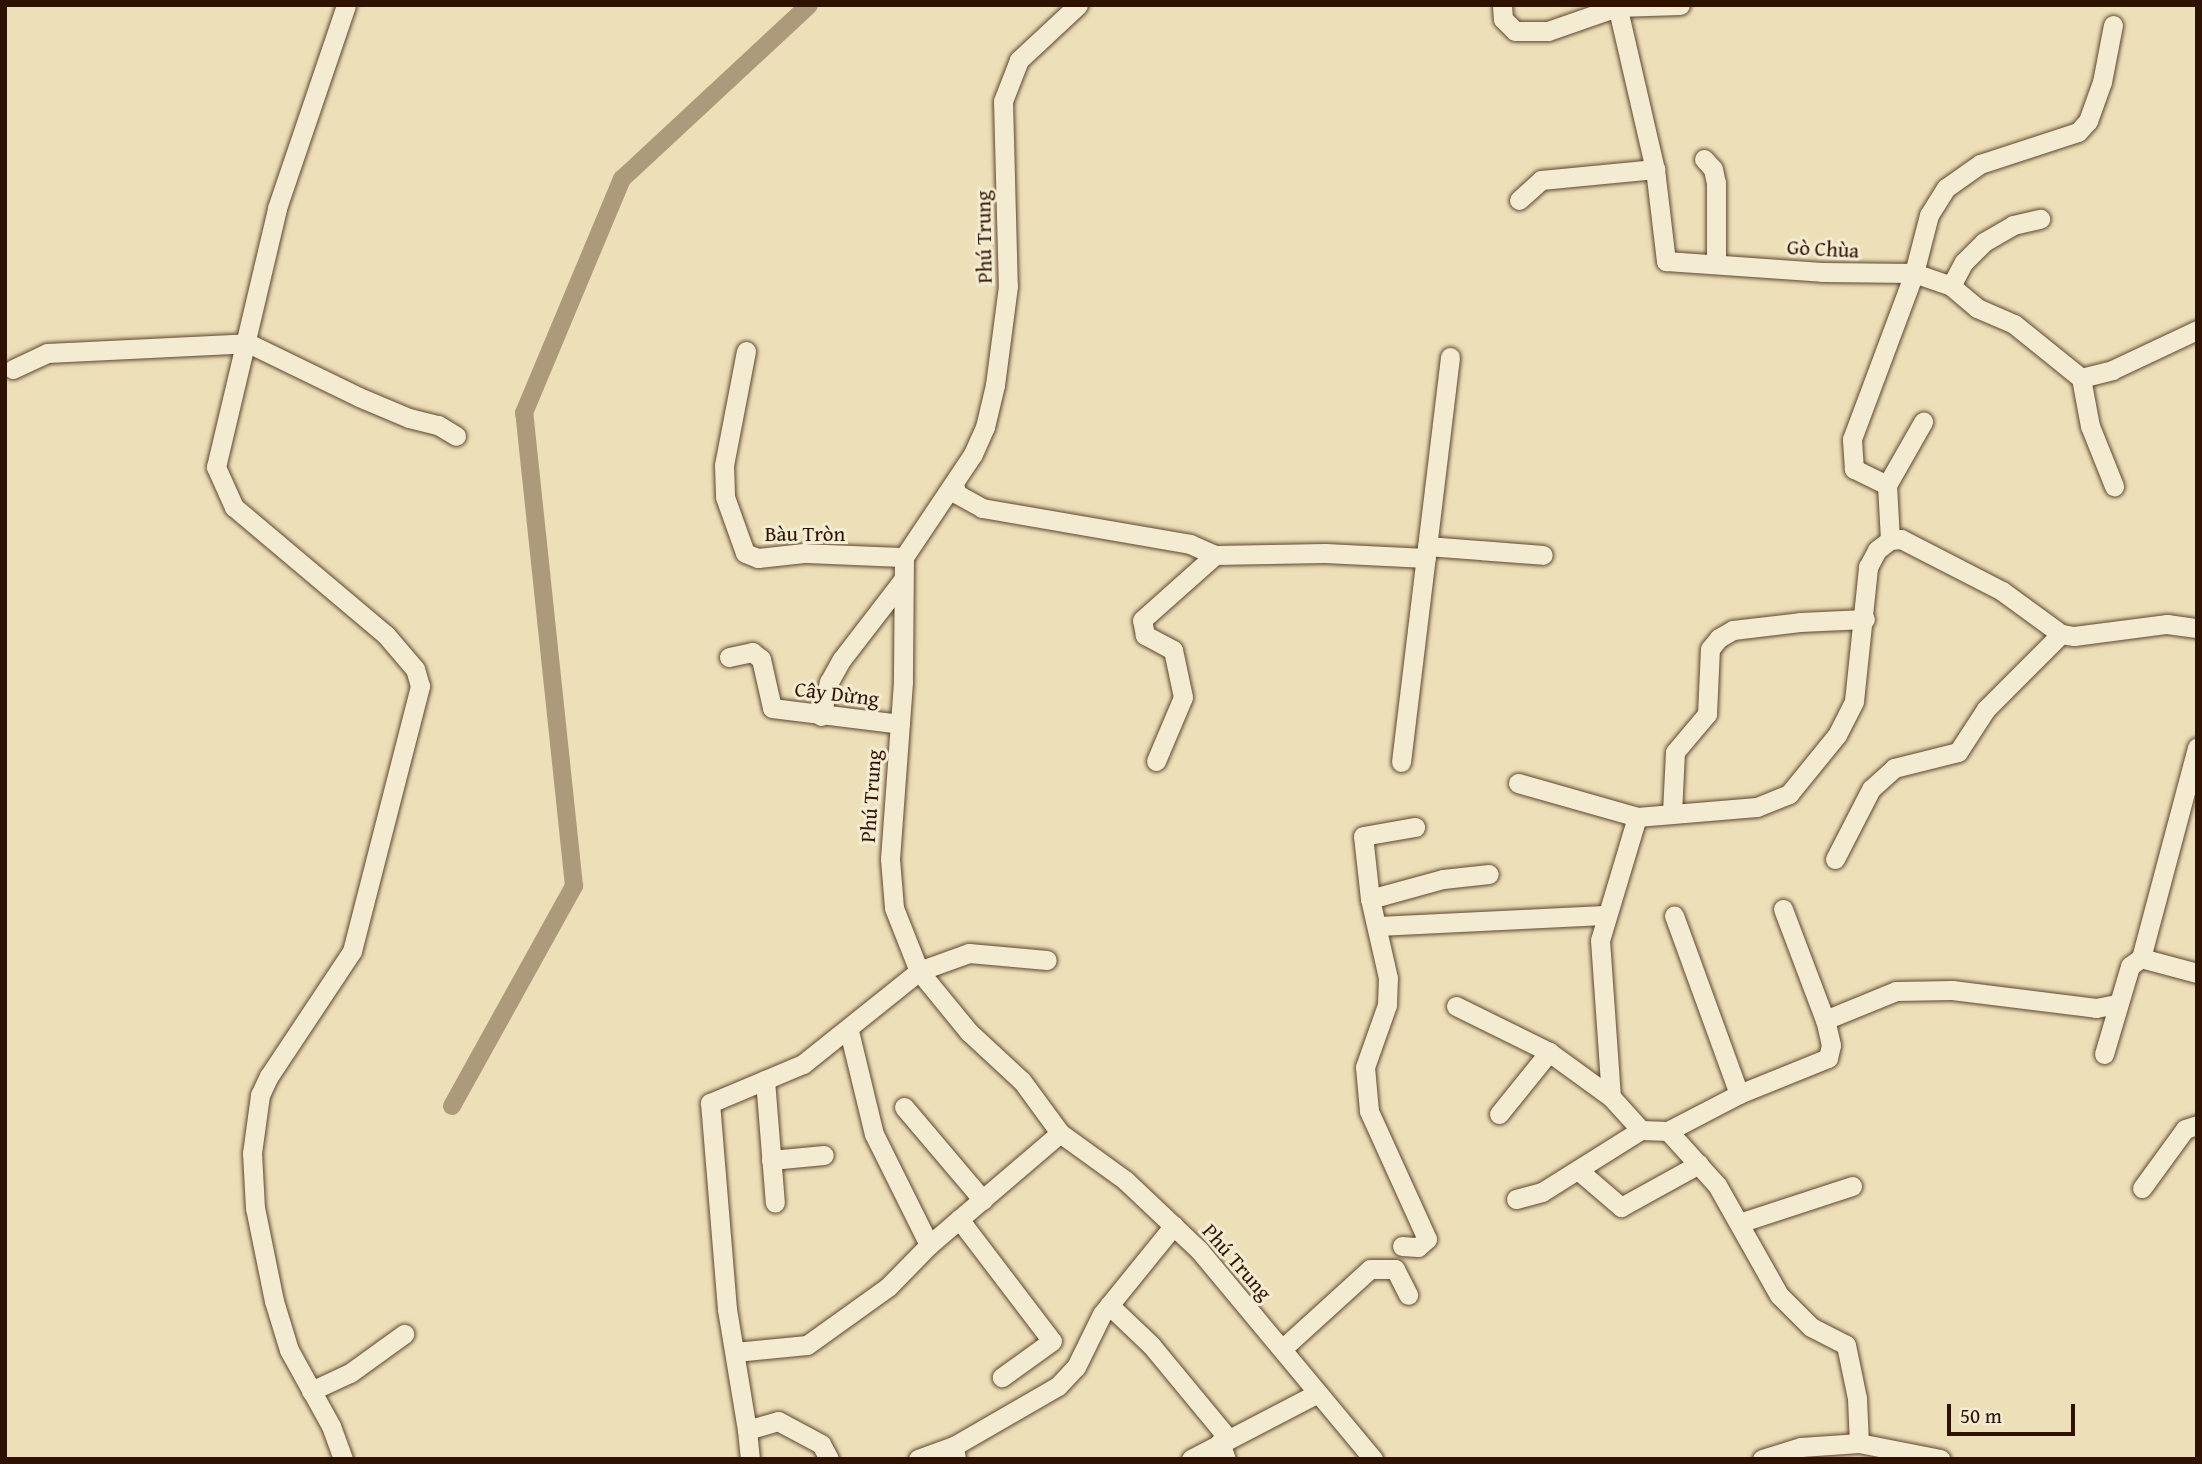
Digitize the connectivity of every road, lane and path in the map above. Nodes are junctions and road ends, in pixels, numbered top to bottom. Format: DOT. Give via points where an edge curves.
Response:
graph roads {
  1 [pos="346,5"];
  2 [pos="1078,5"];
  3 [pos="1502,5"];
  4 [pos="1680,5"];
  5 [pos="1617,6"];
  6 [pos="2113,25"];
  7 [pos="1704,159"];
  8 [pos="1655,169"];
  9 [pos="1519,200"];
  10 [pos="2040,219"];
  11 [pos="1716,264"];
  12 [pos="1914,273"];
  13 [pos="1951,286"];
  14 [pos="2197,330"];
  15 [pos="248,344"];
  16 [pos="746,351"];
  17 [pos="1450,357"];
  18 [pos="13,369"];
  19 [pos="2081,378"];
  20 [pos="1923,422"];
  21 [pos="456,436"];
  22 [pos="954,485"];
  23 [pos="1887,485"];
  24 [pos="2114,486"];
  25 [pos="1890,540"];
  26 [pos="1427,552"];
  27 [pos="1215,555"];
  28 [pos="1543,555"];
  29 [pos="904,557"];
  30 [pos="902,581"];
  31 [pos="1865,619"];
  32 [pos="2197,628"];
  33 [pos="2061,634"];
  34 [pos="729,657"];
  35 [pos="821,716"];
  36 [pos="900,724"];
  37 [pos="2197,747"];
  38 [pos="1156,761"];
  39 [pos="1401,762"];
  40 [pos="1518,783"];
  41 [pos="1672,813"];
  42 [pos="1637,817"];
  43 [pos="1415,827"];
  44 [pos="1835,859"];
  45 [pos="1489,874"];
  46 [pos="1370,899"];
  47 [pos="1783,909"];
  48 [pos="1604,915"];
  49 [pos="1674,915"];
  50 [pos="1378,926"];
  51 [pos="2141,958"];
  52 [pos="1046,960"];
  53 [pos="919,971"];
  54 [pos="2197,973"];
  55 [pos="2116,1004"];
  56 [pos="1456,1006"];
  57 [pos="1825,1020"];
  58 [pos="849,1031"];
  59 [pos="1549,1052"];
  60 [pos="2104,1054"];
  61 [pos="765,1080"];
  62 [pos="1739,1094"];
  63 [pos="1611,1097"];
  64 [pos="904,1107"];
  65 [pos="1499,1114"];
  66 [pos="2197,1125"];
  67 [pos="1641,1130"];
  68 [pos="1668,1130"];
  69 [pos="1060,1133"];
  70 [pos="824,1155"];
  71 [pos="771,1160"];
  72 [pos="1699,1164"];
  73 [pos="1578,1170"];
  74 [pos="1852,1186"];
  75 [pos="2142,1188"];
  76 [pos="1516,1199"];
  77 [pos="984,1200"];
  78 [pos="775,1203"];
  79 [pos="959,1219"];
  80 [pos="1739,1223"];
  81 [pos="1174,1225"];
  82 [pos="929,1245"];
  83 [pos="1402,1246"];
  84 [pos="1408,1294"];
  85 [pos="1109,1305"];
  86 [pos="404,1334"];
  87 [pos="1282,1349"];
  88 [pos="735,1352"];
  89 [pos="1002,1377"];
  90 [pos="311,1391"];
  91 [pos="1318,1393"];
  92 [pos="747,1430"];
  93 [pos="1859,1443"];
  94 [pos="1224,1446"];
  95 [pos="955,1452"];
  96 [pos="343,1459"];
  97 [pos="750,1459"];
  98 [pos="830,1459"];
  99 [pos="918,1459"];
  100 [pos="1191,1459"];
  101 [pos="1373,1459"];
  102 [pos="1762,1459"];
  103 [pos="1940,1459"];
  1 -- 15 [label="street" via="277,208"];
  2 -- 22 [label="street, Phú Trung" via="1019,60 1003,101 1008,286 1001,355 985,427"];
  3 -- 5 [label="street" via="1503,19 1515,31 1548,30"];
  4 -- 5 [label="street"];
  5 -- 8 [label="street, Gò Chùa"];
  6 -- 12 [label="street" via="2108,61 2088,121 2078,132 1994,158 1953,182 1929,215"];
  7 -- 11 [label="street" via="1713,169 1716,183"];
  8 -- 9 [label="street" via="1541,180"];
  8 -- 11 [label="street, Gò Chùa" via="1666,261"];
  10 -- 13 [label="street" via="2013,225 1984,242 1964,262"];
  11 -- 12 [label="street, Gò Chùa"];
  12 -- 13 [label="street, Gò Chùa"];
  12 -- 23 [label="street" via="1849,457 1854,469"];
  13 -- 19 [label="street, Gò Chùa" via="1970,304 2032,336"];
  14 -- 19 [label="street" via="2112,370"];
  15 -- 18 [label="street" via="47,353"];
  15 -- 21 [label="street" via="359,397"];
  15 -- 90 [label="street" via="216,467 224,489 234,507 272,542 386,635 415,669 420,686 352,951 282,1054 260,1095 252,1175 263,1258 289,1350"];
  16 -- 29 [label="street, Bàu Tròn" via="724,465 725,497 745,552 758,558 804,553"];
  17 -- 26 [label="street"];
  19 -- 24 [label="street" via="2090,426"];
  20 -- 23 [label="street"];
  22 -- 27 [label="street" via="957,494 982,509 1190,544"];
  22 -- 29 [label="street, Phú Trung"];
  23 -- 25 [label="street"];
  25 -- 31 [label="street" via="1877,550 1868,567"];
  25 -- 33 [label="street" via="1901,539 2002,591"];
  26 -- 27 [label="street"];
  26 -- 28 [label="street"];
  26 -- 39 [label="street"];
  27 -- 38 [label="street" via="1159,600 1142,620 1144,635 1173,650 1183,697"];
  29 -- 30 [label="street, Phú Trung"];
  30 -- 35 [label="street" via="842,659"];
  30 -- 36 [label="street, Phú Trung" via="905,640"];
  31 -- 41 [label="street" via="1850,710 1789,794 1757,807"];
  31 -- 41 [label="street" via="1733,630 1719,638 1710,649 1707,713 1675,752"];
  32 -- 33 [label="street" via="2167,624"];
  33 -- 44 [label="street" via="1986,709 1958,751 1894,768 1871,789"];
  34 -- 35 [label="street, Cây Dừng" via="752,652 761,659 772,708"];
  35 -- 36 [label="street, Cây Dừng"];
  36 -- 53 [label="street, Phú Trung" via="891,827 892,886 900,929"];
  37 -- 51 [label="street"];
  40 -- 42 [label="street"];
  41 -- 42 [label="street"];
  42 -- 48 [label="street" via="1618,889"];
  43 -- 46 [label="street" via="1363,836"];
  45 -- 46 [label="street" via="1443,879"];
  46 -- 50 [label="street"];
  47 -- 57 [label="street"];
  48 -- 50 [label="street"];
  48 -- 63 [label="street" via="1599,962"];
  49 -- 62 [label="street"];
  50 -- 83 [label="street" via="1388,978 1387,1005 1365,1067 1369,1111 1427,1239 1418,1247"];
  51 -- 54 [label="street"];
  51 -- 55 [label="street" via="2130,966"];
  52 -- 53 [label="street" via="968,953"];
  53 -- 58 [label="street"];
  53 -- 69 [label="street, Phú Trung" via="969,1032 1021,1081"];
  55 -- 57 [label="street" via="2096,1008 1922,988 1871,998"];
  55 -- 60 [label="street"];
  56 -- 59 [label="street"];
  57 -- 62 [label="street" via="1831,1045 1828,1058"];
  58 -- 61 [label="street" via="803,1064"];
  58 -- 82 [label="street" via="874,1134"];
  59 -- 63 [label="street"];
  59 -- 65 [label="street"];
  61 -- 71 [label="street"];
  61 -- 88 [label="street" via="710,1103 727,1309"];
  62 -- 68 [label="street"];
  63 -- 67 [label="street"];
  64 -- 77 [label="street"];
  66 -- 75 [label="street" via="2185,1129"];
  67 -- 68 [label="street"];
  67 -- 73 [label="street"];
  68 -- 72 [label="street"];
  69 -- 77 [label="street"];
  69 -- 81 [label="street, Phú Trung" via="1125,1180"];
  70 -- 71 [label="street"];
  71 -- 78 [label="street"];
  72 -- 73 [label="street" via="1621,1207"];
  72 -- 80 [label="street"];
  73 -- 76 [label="street" via="1542,1192"];
  74 -- 80 [label="street"];
  77 -- 79 [label="street"];
  79 -- 82 [label="street"];
  79 -- 89 [label="street" via="1052,1341"];
  80 -- 93 [label="street" via="1779,1296 1811,1327 1846,1345 1857,1398"];
  81 -- 85 [label="street"];
  81 -- 87 [label="street, Phú Trung"];
  82 -- 88 [label="street" via="888,1287 807,1345"];
  84 -- 87 [label="street" via="1395,1269 1370,1269"];
  85 -- 94 [label="street" via="1151,1345"];
  85 -- 95 [label="street" via="1076,1367 1058,1386"];
  86 -- 90 [label="street" via="350,1373"];
  87 -- 91 [label="street, Phú Trung"];
  88 -- 92 [label="street"];
  90 -- 96 [label="street"];
  91 -- 94 [label="street"];
  91 -- 101 [label="street, Phú Trung"];
  92 -- 97 [label="street"];
  92 -- 98 [label="street" via="778,1421 821,1444"];
  93 -- 102 [label="street" via="1801,1447"];
  93 -- 103 [label="street"];
  94 -- 100 [label="street"];
  95 -- 99 [label="street"];
}
